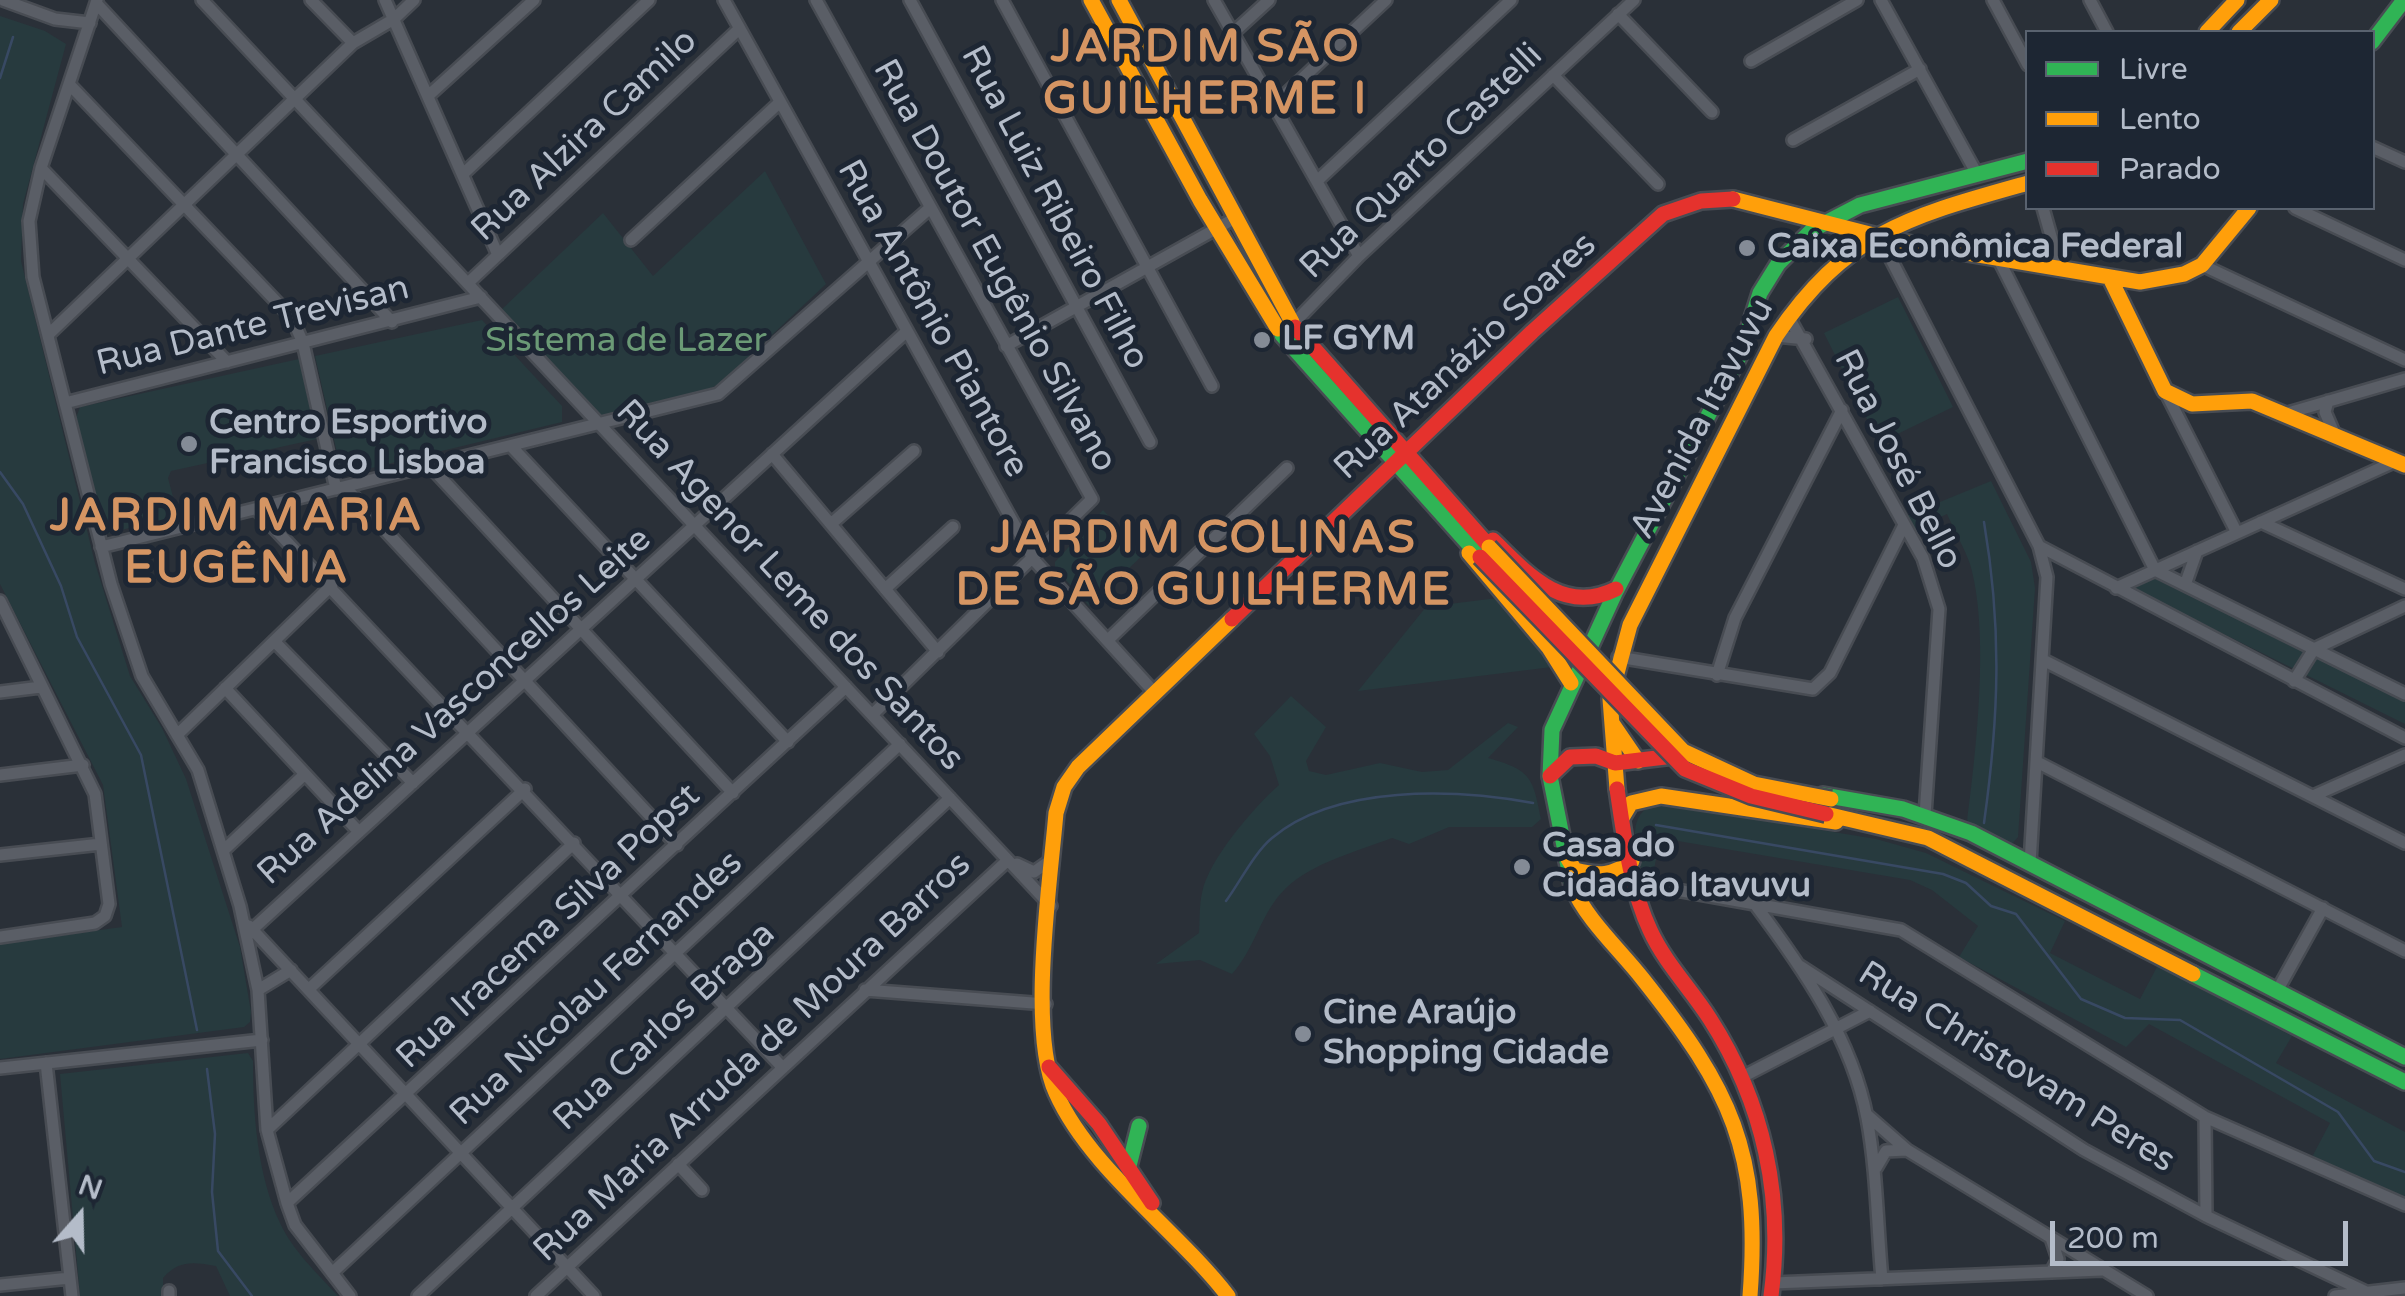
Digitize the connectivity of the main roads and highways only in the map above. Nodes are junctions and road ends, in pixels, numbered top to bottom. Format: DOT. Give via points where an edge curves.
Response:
graph roads {
  1 [pos="1091,0"];
  2 [pos="1118,0"];
  3 [pos="2237,0"];
  4 [pos="2271,0"];
  5 [pos="2404,0"];
  6 [pos="2209,30"];
  7 [pos="2241,30"];
  8 [pos="2375,38"];
  9 [pos="2024,164"];
  10 [pos="2025,184"];
  11 [pos="2247,210"];
  12 [pos="1824,223"];
  13 [pos="1874,236"];
  14 [pos="2112,280"];
  15 [pos="1288,328"];
  16 [pos="1409,452"];
  17 [pos="2400,463"];
  18 [pos="1394,466"];
  19 [pos="1466,515"];
  20 [pos="1462,538"];
  21 [pos="1484,552"];
  22 [pos="1619,587"];
  23 [pos="1589,647"];
  24 [pos="1571,683"];
  25 [pos="1610,700"];
  26 [pos="1610,719"];
  27 [pos="1596,756"];
  28 [pos="1638,761"];
  29 [pos="1615,763"];
  30 [pos="1550,776"];
  31 [pos="1618,788"];
  32 [pos="1828,807"];
  33 [pos="1622,818"];
  34 [pos="1896,828"];
  35 [pos="1563,852"];
  36 [pos="1632,862"];
  37 [pos="2405,1058"];
  38 [pos="1048,1067"];
  39 [pos="2405,1082"];
  40 [pos="1139,1126"];
  41 [pos="1083,1131"];
  42 [pos="1110,1140"];
  43 [pos="1128,1166"];
  44 [pos="1156,1211"];
  45 [pos="1772,1290"];
  46 [pos="1750,1295"];
  47 [pos="1228,1296"];
  1 -- 15 [label="main road" via="1217,229"];
  2 -- 15 [label="main road" via="1237,217"];
  3 -- 6 [label="main road"];
  4 -- 7 [label="main road"];
  5 -- 8 [label="main road"];
  9 -- 12 [label="main road, Avenida Itavuvu" via="1860,205"];
  10 -- 13 [label="main road, Avenida Itavuvu" via="1914,215"];
  11 -- 14 [label="main road, Rua Atanázio Soares" via="2202,265 2140,282"];
  12 -- 13 [label="main road, Rua Atanázio Soares"];
  12 -- 16 [label="main road, Rua Atanázio Soares" via="1725,197 1663,214"];
  12 -- 22 [label="main road, Avenida Itavuvu" via="1770,275 1742,353"];
  13 -- 14 [label="main road, Rua Atanázio Soares"];
  13 -- 25 [label="main road, Avenida Itavuvu" via="1850,248 1776,336 1629,622"];
  14 -- 17 [label="main road" via="2165,391 2192,404 2252,401"];
  15 -- 16 [label="main road"];
  15 -- 18 [label="main road"];
  16 -- 18 [label="main road, Rua Atanázio Soares"];
  16 -- 19 [label="main road"];
  18 -- 20 [label="main road"];
  18 -- 38 [label="main road, Rua Atanázio Soares" via="1078,767 1064,788 1053,858"];
  19 -- 21 [label="main road"];
  19 -- 22 [label="main road" via="1558,594 1592,601"];
  20 -- 21 [label="main road"];
  20 -- 24 [label="main road"];
  21 -- 23 [label="main road"];
  21 -- 32 [label="main road, bridge" via="1686,769 1751,796"];
  22 -- 23 [label="main road, Avenida Itavuvu"];
  23 -- 24 [label="main road, Avenida Itavuvu"];
  23 -- 25 [label="main road, Avenida Itavuvu"];
  24 -- 30 [label="main road, Avenida Itavuvu" via="1552,730"];
  25 -- 26 [label="main road, Avenida Itavuvu"];
  26 -- 28 [label="main road"];
  26 -- 29 [label="main road, Avenida Itavuvu"];
  27 -- 29 [label="main road"];
  27 -- 30 [label="main road" via="1570,757"];
  27 -- 31 [label="main road"];
  28 -- 29 [label="main road"];
  28 -- 32 [label="main road" via="1682,755"];
  29 -- 31 [label="main road, Avenida Itavuvu"];
  30 -- 35 [label="main road, Avenida Itavuvu"];
  31 -- 33 [label="main road, Avenida Itavuvu"];
  32 -- 34 [label="main road"];
  32 -- 37 [label="main road" via="1925,815 2030,862"];
  33 -- 34 [label="main road" via="1631,802 1661,796"];
  33 -- 36 [label="main road, Avenida Itavuvu"];
  34 -- 39 [label="main road" via="1963,854"];
  35 -- 36 [label="main road" via="1576,870 1589,874 1617,875"];
  35 -- 46 [label="main road, Avenida Itavuvu" via="1573,891 1688,1036 1734,1118 1755,1231"];
  36 -- 45 [label="main road, Avenida Itavuvu" via="1647,926 1677,980 1709,1017 1760,1116 1776,1230"];
  38 -- 41 [label="main road, Rua Atanázio Soares" via="1054,1090"];
  38 -- 42 [label="main road, Rua Atanázio Soares"];
  40 -- 43 [label="main road"];
  41 -- 42 [label="main road"];
  41 -- 44 [label="main road, Rua Atanázio Soares" via="1132,1198"];
  42 -- 43 [label="main road, Rua Atanázio Soares"];
  43 -- 44 [label="main road, Rua Atanázio Soares"];
  44 -- 47 [label="main road, Rua Atanázio Soares"];
  45 -- 46 [label="main road"];
}
